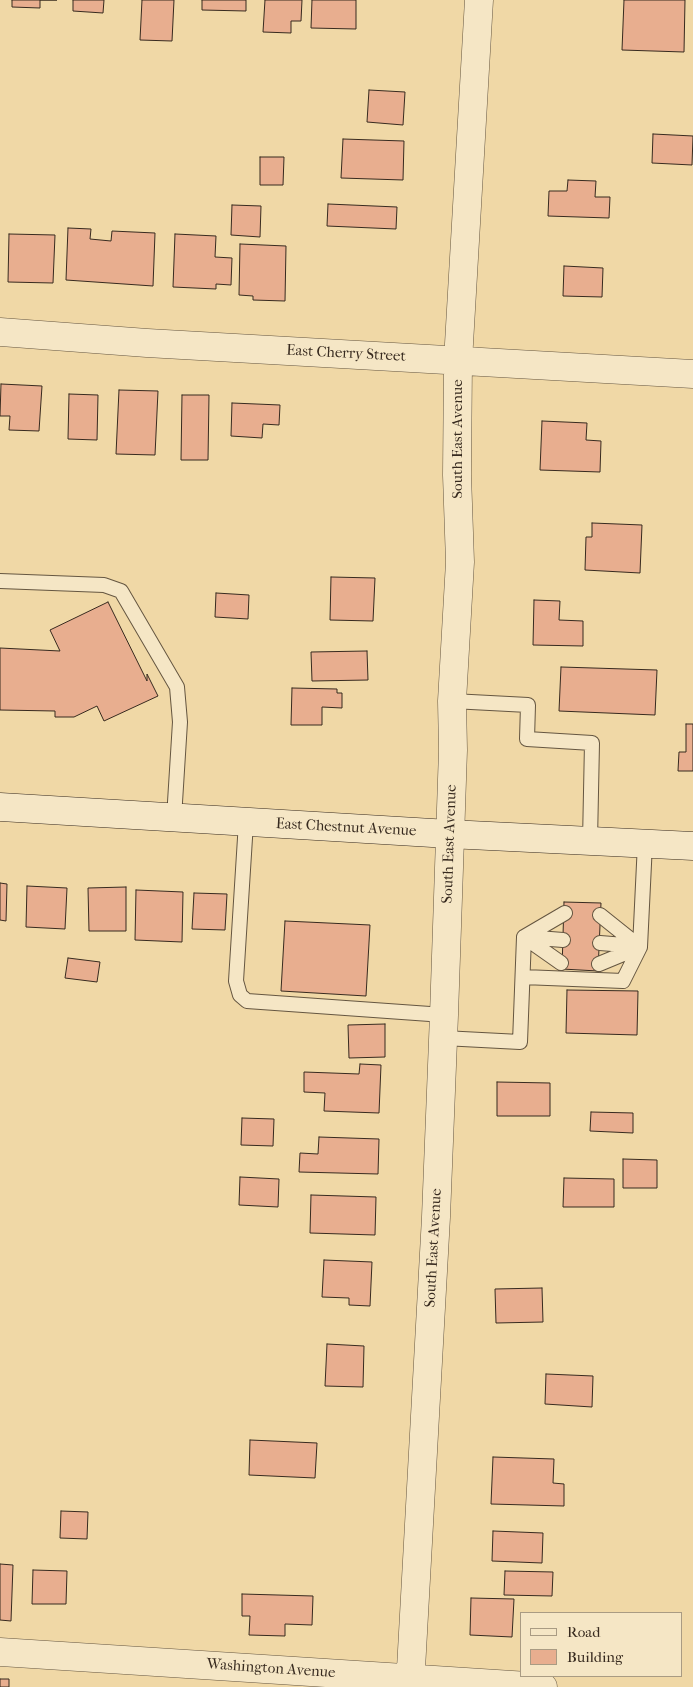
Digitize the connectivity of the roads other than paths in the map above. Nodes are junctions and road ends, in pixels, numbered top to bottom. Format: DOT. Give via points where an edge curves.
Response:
graph roads {
  1 [pos="479,0"];
  2 [pos="0,332"];
  3 [pos="458,361"];
  4 [pos="693,374"];
  5 [pos="0,581"];
  6 [pos="452,701"];
  7 [pos="0,807"];
  8 [pos="174,818"];
  9 [pos="246,822"];
  10 [pos="450,834"];
  11 [pos="590,841"];
  12 [pos="645,844"];
  13 [pos="693,846"];
  14 [pos="565,913"];
  15 [pos="600,915"];
  16 [pos="524,937"];
  17 [pos="563,940"];
  18 [pos="600,943"];
  19 [pos="640,947"];
  20 [pos="561,962"];
  21 [pos="598,964"];
  22 [pos="522,977"];
  23 [pos="444,1026"];
  24 [pos="0,1652"];
  25 [pos="410,1682"];
  26 [pos="543,1687"];
  1 -- 3 [label="street, South East Avenue"];
  2 -- 3 [label="street, East Cherry Street" via="147,344"];
  3 -- 4 [label="street, East Cherry Street"];
  3 -- 6 [label="street, South East Avenue" via="460,562"];
  5 -- 8 [label="lane" via="104,585 121,591 176,688 180,722"];
  6 -- 10 [label="street, South East Avenue" via="454,750"];
  6 -- 11 [label="lane" via="528,705 527,739 592,743"];
  7 -- 8 [label="street, East Chestnut Avenue"];
  8 -- 9 [label="street, East Chestnut Avenue"];
  9 -- 10 [label="street, East Chestnut Avenue"];
  9 -- 23 [label="lane" via="236,981 240,995 247,1001 355,1008"];
  10 -- 11 [label="street, East Chestnut Avenue"];
  10 -- 23 [label="street, South East Avenue"];
  11 -- 12 [label="street, East Chestnut Avenue"];
  12 -- 13 [label="street, East Chestnut Avenue"];
  12 -- 19 [label="lane"];
  14 -- 16 [label="lane"];
  15 -- 19 [label="lane"];
  16 -- 17 [label="lane"];
  16 -- 20 [label="lane"];
  16 -- 22 [label="lane"];
  18 -- 19 [label="lane"];
  19 -- 21 [label="lane"];
  19 -- 22 [label="lane" via="624,981"];
  22 -- 23 [label="lane" via="520,1042"];
  23 -- 25 [label="street, South East Avenue"];
  24 -- 25 [label="street, Washington Avenue"];
  25 -- 26 [label="street, Washington Avenue"];
}
